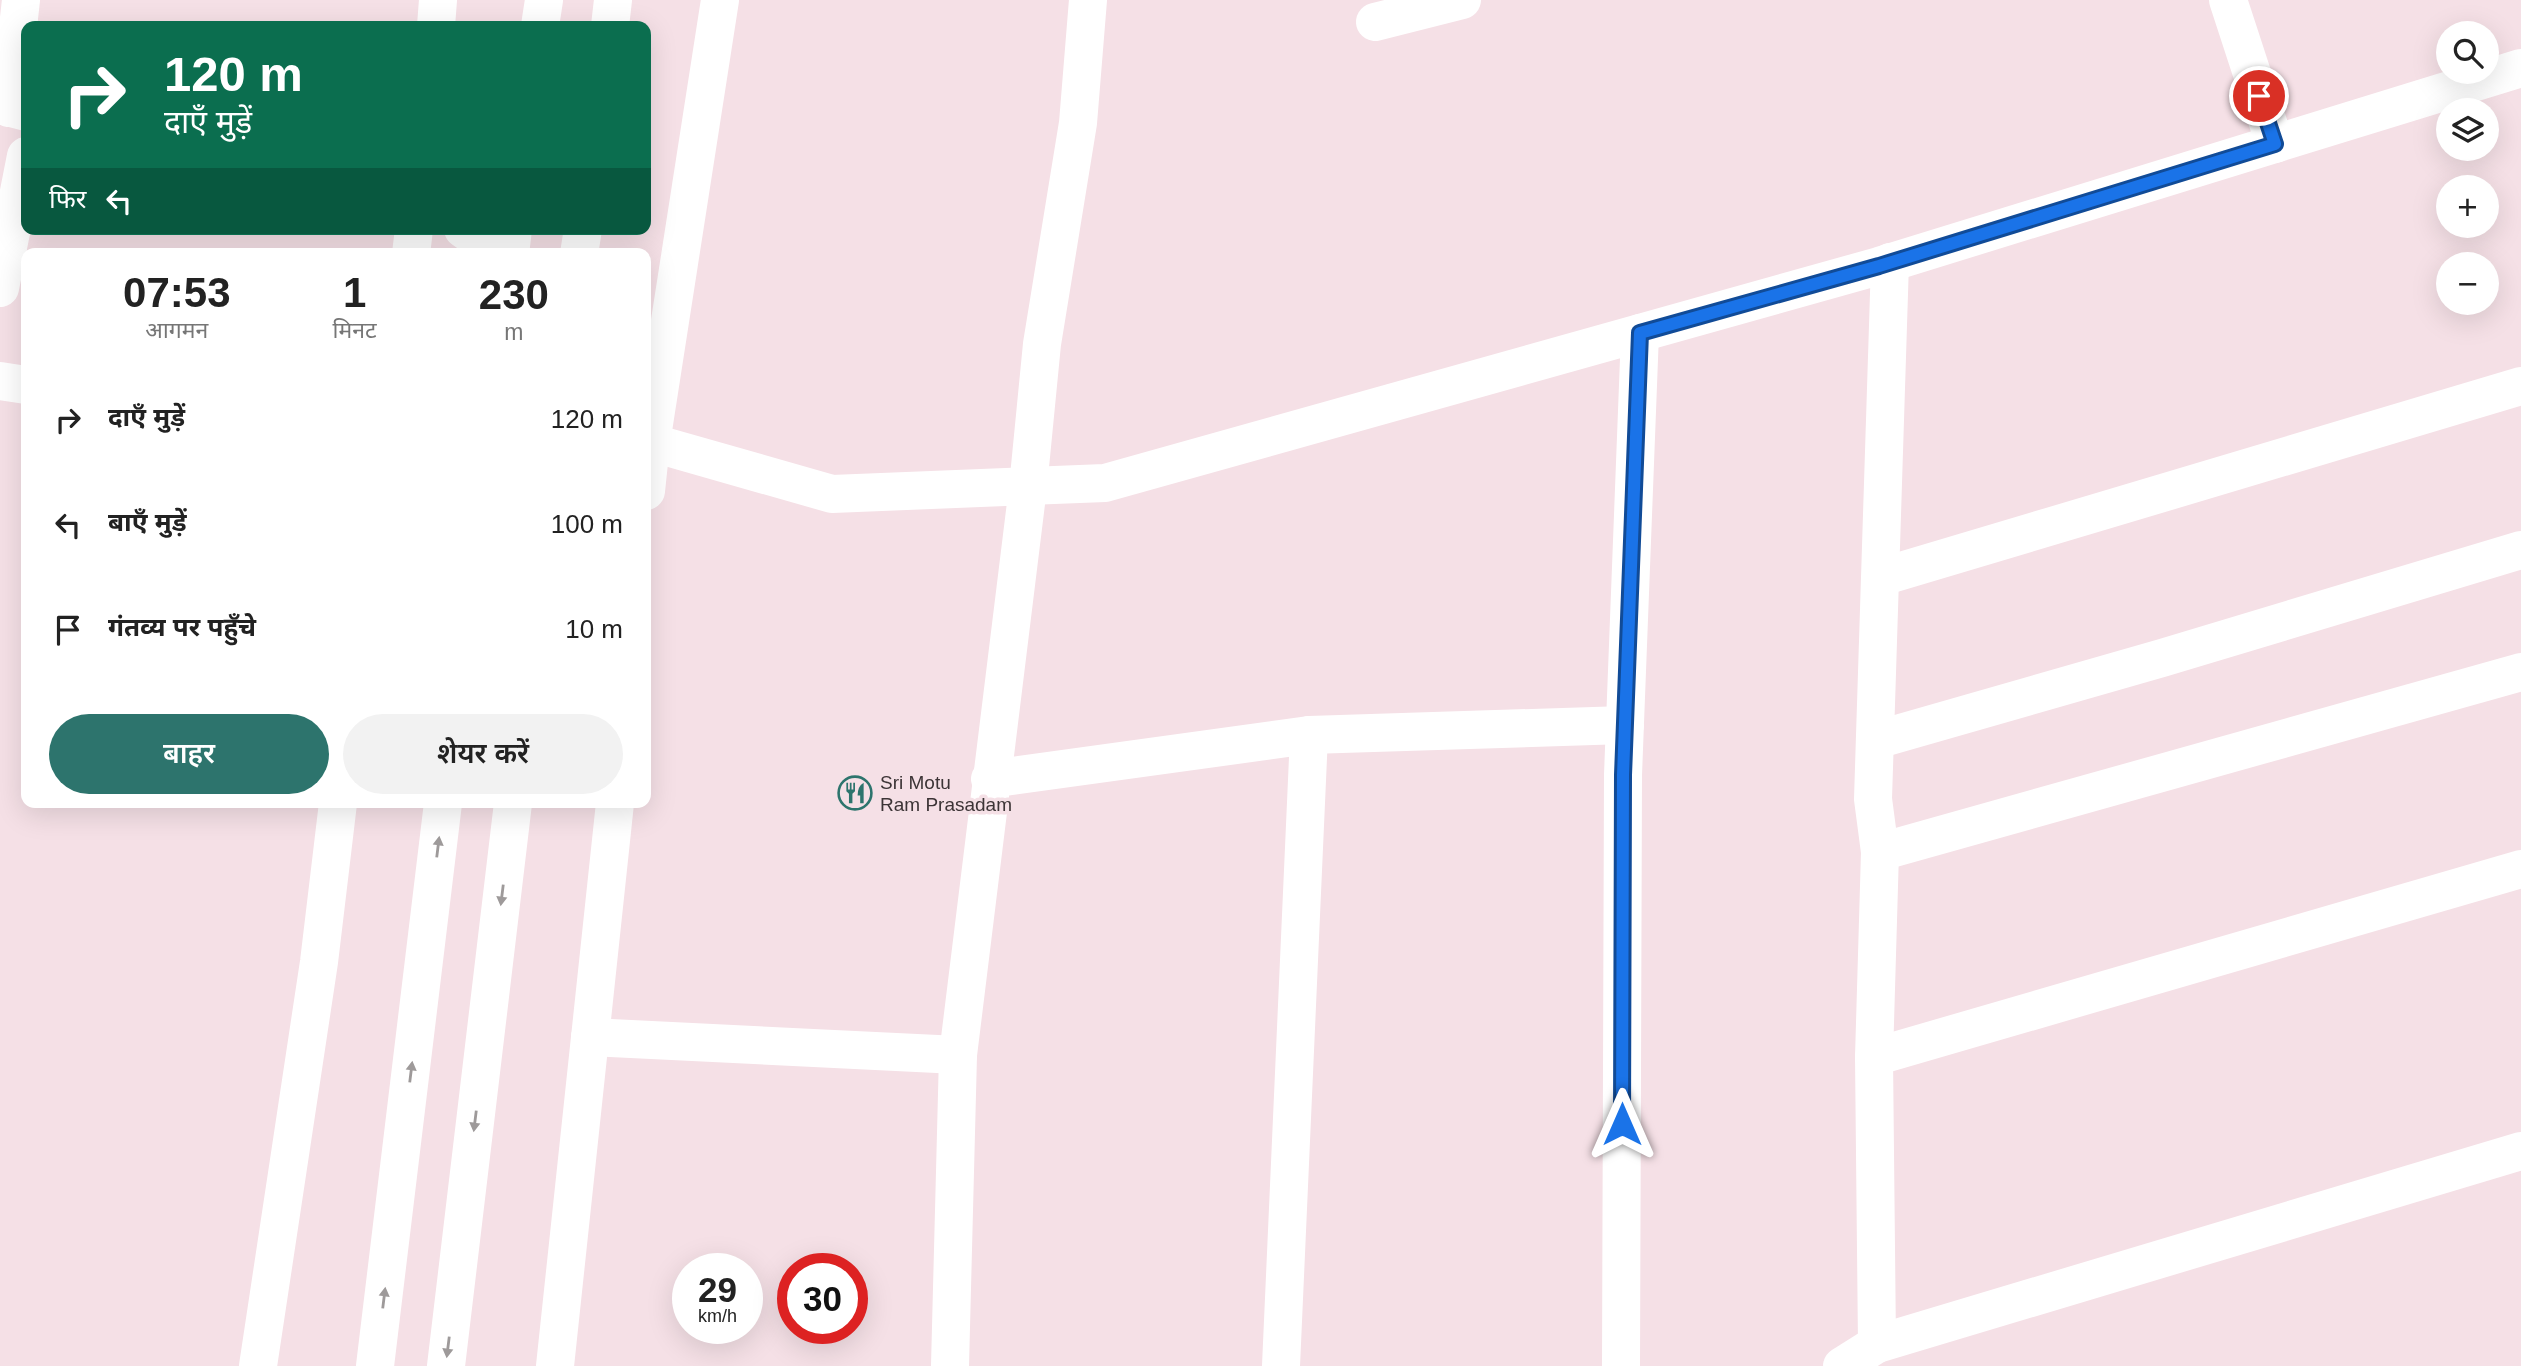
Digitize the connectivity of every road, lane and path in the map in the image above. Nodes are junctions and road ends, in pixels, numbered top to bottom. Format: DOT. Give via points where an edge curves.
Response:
graph roads {
  1 [pos="21,0"];
  2 [pos="438,0"];
  3 [pos="544,0"];
  4 [pos="613,0"];
  5 [pos="720,0"];
  6 [pos="1088,0"];
  7 [pos="1459,0"];
  8 [pos="2228,0"];
  9 [pos="436,21"];
  10 [pos="541,21"];
  11 [pos="611,21"];
  12 [pos="1375,22"];
  13 [pos="2521,68"];
  14 [pos="12,108"];
  15 [pos="2275,144"];
  16 [pos="21,181"];
  17 [pos="472,235"];
  18 [pos="490,248"];
  19 [pos="1891,262"];
  20 [pos="0,288"];
  21 [pos="1640,333"];
  22 [pos="0,381"];
  23 [pos="21,385"];
  24 [pos="2521,386"];
  25 [pos="651,424"];
  26 [pos="651,443"];
  27 [pos="1028,486"];
  28 [pos="2521,550"];
  29 [pos="1881,577"];
  30 [pos="2521,672"];
  31 [pos="1625,725"];
  32 [pos="1309,735"];
  33 [pos="1875,740"];
  34 [pos="990,779"];
  35 [pos="337,808"];
  36 [pos="442,808"];
  37 [pos="512,808"];
  38 [pos="614,808"];
  39 [pos="1880,852"];
  40 [pos="2521,869"];
  41 [pos="590,1037"];
  42 [pos="958,1055"];
  43 [pos="1874,1057"];
  44 [pos="2521,1151"];
  45 [pos="1877,1344"];
  46 [pos="258,1366"];
  47 [pos="375,1366"];
  48 [pos="446,1366"];
  49 [pos="555,1366"];
  50 [pos="950,1366"];
  51 [pos="1281,1366"];
  52 [pos="1621,1366"];
  53 [pos="1842,1366"];
  1 -- 14 [label="street"];
  2 -- 9 [label="street"];
  3 -- 10 [label="street"];
  4 -- 11 [label="street"];
  5 -- 25 [label="street"];
  6 -- 27 [label="street" via="1078,123 1042,344"];
  7 -- 12 [label="street"];
  8 -- 15 [label="street"];
  13 -- 15 [label="street"];
  15 -- 19 [label="street"];
  16 -- 20 [label="street"];
  17 -- 18 [label="street"];
  19 -- 21 [label="street"];
  19 -- 29 [label="street"];
  21 -- 27 [label="street" via="1105,483"];
  21 -- 31 [label="street"];
  22 -- 23 [label="street"];
  24 -- 29 [label="street"];
  26 -- 27 [label="street" via="832,494"];
  27 -- 34 [label="street"];
  28 -- 33 [label="street"];
  29 -- 33 [label="street"];
  30 -- 39 [label="street"];
  31 -- 32 [label="street"];
  31 -- 52 [label="street"];
  32 -- 34 [label="street"];
  32 -- 51 [label="street"];
  33 -- 39 [label="street" via="1873,799"];
  34 -- 42 [label="street"];
  35 -- 46 [label="street"];
  47 -- 36 [label="street, one-way"];
  37 -- 48 [label="street, one-way"];
  38 -- 41 [label="street"];
  39 -- 43 [label="street"];
  40 -- 43 [label="street"];
  41 -- 42 [label="street"];
  41 -- 49 [label="street"];
  42 -- 50 [label="street"];
  43 -- 45 [label="street"];
  44 -- 45 [label="street"];
  45 -- 53 [label="street"];
}
